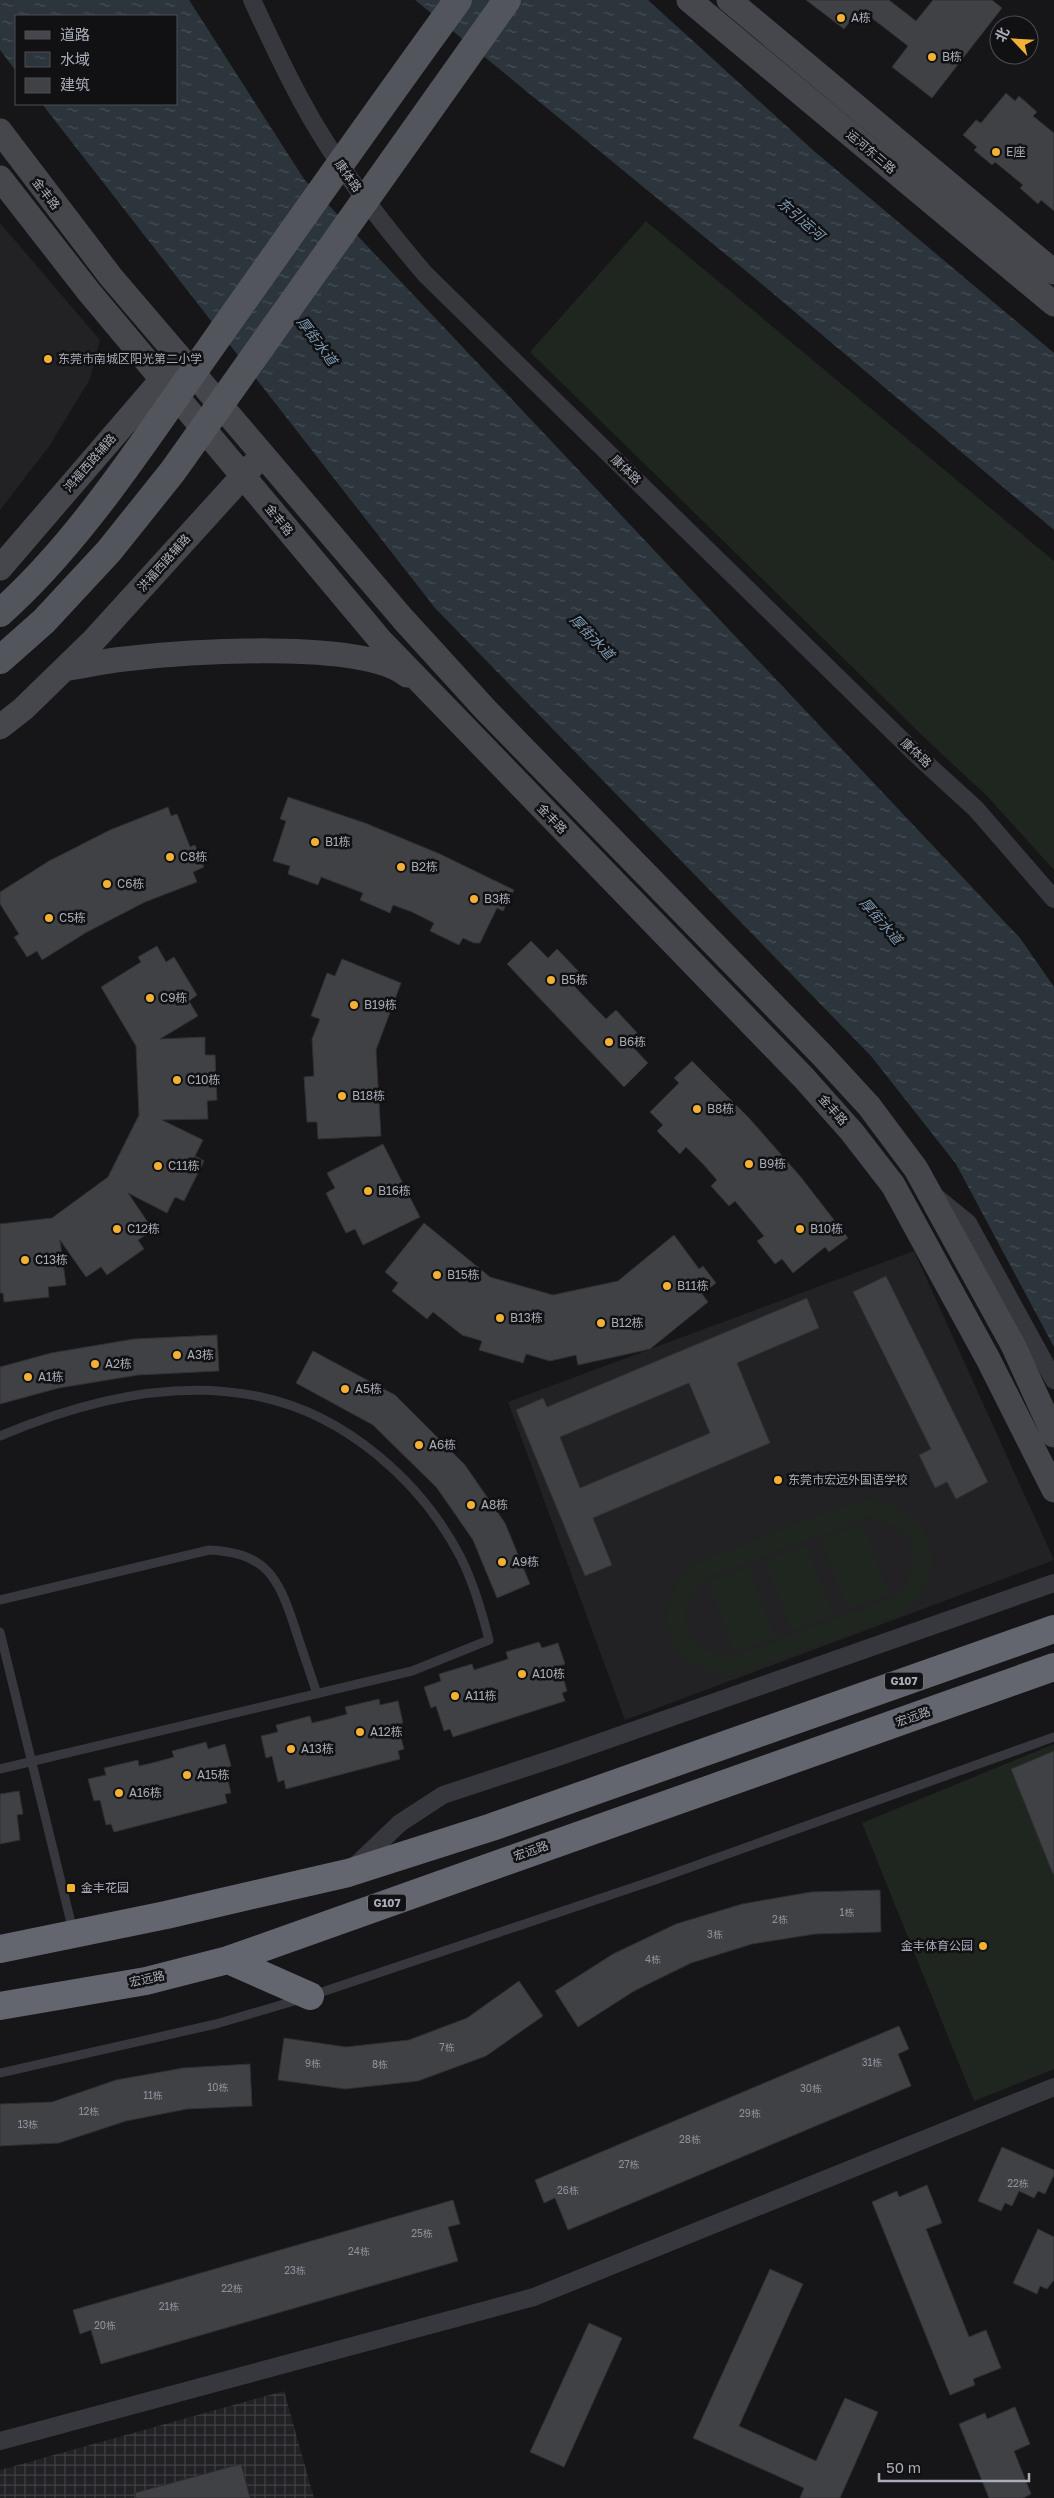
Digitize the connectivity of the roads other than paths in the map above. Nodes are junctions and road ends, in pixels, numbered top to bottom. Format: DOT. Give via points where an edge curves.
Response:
graph roads {
  1 [pos="252,0"];
  2 [pos="458,0"];
  3 [pos="507,0"];
  4 [pos="688,0"];
  5 [pos="729,0"];
  6 [pos="0,131"];
  7 [pos="0,178"];
  8 [pos="1054,272"];
  9 [pos="1054,304"];
  10 [pos="180,359"];
  11 [pos="162,380"];
  12 [pos="262,456"];
  13 [pos="243,476"];
  14 [pos="0,568"];
  15 [pos="0,613"];
  16 [pos="0,660"];
  17 [pos="64,669"];
  18 [pos="429,692"];
  19 [pos="0,727"];
  20 [pos="1054,899"];
  21 [pos="929,1192"];
  22 [pos="1054,1379"];
  23 [pos="1054,1435"];
  24 [pos="0,1436"];
  25 [pos="1054,1490"];
  26 [pos="1054,1583"];
  27 [pos="0,1600"];
  28 [pos="1054,1629"];
  29 [pos="0,1632"];
  30 [pos="1054,1668"];
  31 [pos="317,1694"];
  32 [pos="1054,1737"];
  33 [pos="32,1762"];
  34 [pos="0,1769"];
  35 [pos="348,1873"];
  36 [pos="74,1934"];
  37 [pos="0,1949"];
  38 [pos="228,1960"];
  39 [pos="310,1996"];
  40 [pos="0,2006"];
  41 [pos="0,2073"];
  42 [pos="1054,2087"];
  43 [pos="0,2441"];
  1 -- 20 [label="street, 康体路" via="282,64 329,148 390,234 424,274 976,809"];
  2 -- 15 [label="main road, bridge" via="140,447 80,527"];
  3 -- 16 [label="main road, bridge" via="173,471 108,551 44,621"];
  4 -- 9 [label="street, 运河东三路"];
  5 -- 8 [label="street, 运河东三路"];
  6 -- 10 [label="street, 金丰路" via="111,277"];
  7 -- 11 [label="street, 金丰路" via="88,292"];
  10 -- 11 [label="street, 鸿福西路辅路"];
  10 -- 12 [label="street, 金丰路"];
  11 -- 13 [label="street, 金丰路"];
  11 -- 14 [label="street, 鸿福西路辅路"];
  12 -- 13 [label="street, 洪福西路辅路"];
  12 -- 21 [label="street, 金丰路" via="485,710 869,1106"];
  13 -- 17 [label="street, 洪福西路辅路"];
  13 -- 18 [label="street, 金丰路" via="362,620"];
  17 -- 18 [label="street" via="123,659 230,651 323,653 372,660 394,668"];
  17 -- 19 [label="street"];
  18 -- 25 [label="street, 金丰路" via="804,1078 852,1132 893,1185 988,1359"];
  21 -- 22 [label="street" via="968,1223"];
  21 -- 23 [label="street, 金丰路" via="1013,1345"];
  24 -- 31 [label="lane" via="39,1419 83,1406 128,1397 217,1391 262,1397 304,1410 343,1430 379,1457 411,1487 438,1520 478,1598 489,1640 412,1671"];
  26 -- 35 [label="street" via="562,1756 443,1794 400,1823"];
  27 -- 31 [label="lane" via="209,1550 231,1551 252,1559 270,1573 283,1592"];
  28 -- 35 [label="highway, G107" via="492,1827"];
  29 -- 33 [label="lane"];
  30 -- 38 [label="highway, 宏远路 / G107"];
  31 -- 33 [label="lane"];
  32 -- 39 [label="lane" via="655,1880"];
  33 -- 34 [label="lane"];
  33 -- 36 [label="lane"];
  35 -- 36 [label="highway, G107"];
  36 -- 37 [label="highway, G107"];
  38 -- 39 [label="highway"];
  38 -- 40 [label="highway, 宏远路 / G107" via="146,1980"];
  39 -- 41 [label="lane" via="216,2024"];
  42 -- 43 [label="street" via="534,2297"];
}
